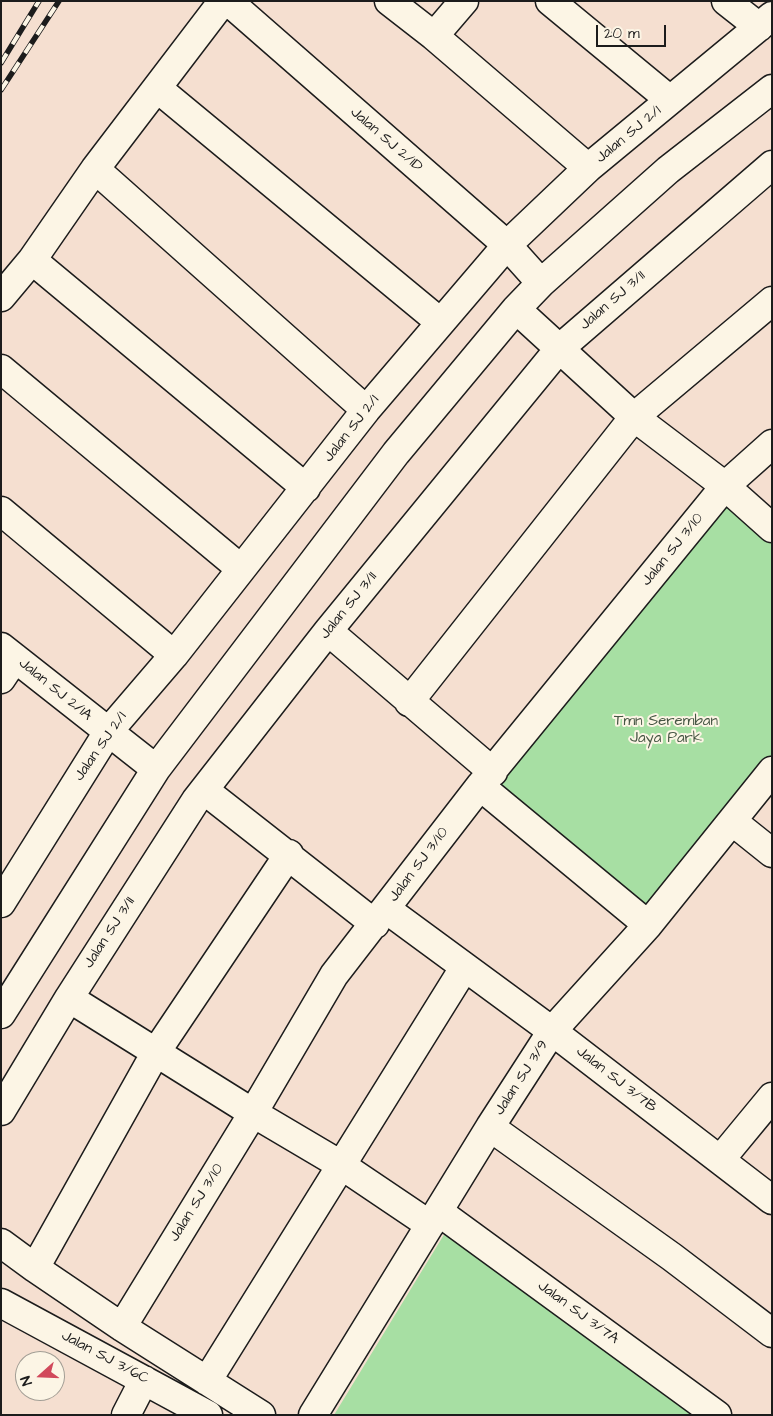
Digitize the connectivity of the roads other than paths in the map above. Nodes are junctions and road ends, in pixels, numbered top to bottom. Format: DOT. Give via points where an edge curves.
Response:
graph roads {
  1 [pos="223,1"];
  2 [pos="228,1"];
  3 [pos="389,1"];
  4 [pos="464,1"];
  5 [pos="550,1"];
  6 [pos="726,1"];
  7 [pos="765,22"];
  8 [pos="434,36"];
  9 [pos="157,88"];
  10 [pos="772,89"];
  11 [pos="670,100"];
  12 [pos="772,165"];
  13 [pos="588,168"];
  14 [pos="95,170"];
  15 [pos="507,245"];
  16 [pos="32,260"];
  17 [pos="541,283"];
  18 [pos="1,298"];
  19 [pos="772,301"];
  20 [pos="516,309"];
  21 [pos="440,322"];
  22 [pos="559,349"];
  23 [pos="1,368"];
  24 [pos="366,410"];
  25 [pos="634,417"];
  26 [pos="772,444"];
  27 [pos="725,486"];
  28 [pos="306,488"];
  29 [pos="1,511"];
  30 [pos="772,528"];
  31 [pos="240,568"];
  32 [pos="328,631"];
  33 [pos="174,655"];
  34 [pos="6,661"];
  35 [pos="409,702"];
  36 [pos="108,732"];
  37 [pos="156,769"];
  38 [pos="772,771"];
  39 [pos="486,779"];
  40 [pos="204,790"];
  41 [pos="732,821"];
  42 [pos="772,853"];
  43 [pos="289,854"];
  44 [pos="1,903"];
  45 [pos="380,916"];
  46 [pos="648,925"];
  47 [pos="464,968"];
  48 [pos="69,998"];
  49 [pos="1,1014"];
  50 [pos="552,1031"];
  51 [pos="156,1052"];
  52 [pos="772,1098"];
  53 [pos="1,1111"];
  54 [pos="253,1113"];
  55 [pos="490,1127"];
  56 [pos="720,1160"];
  57 [pos="341,1165"];
  58 [pos="772,1200"];
  59 [pos="434,1218"];
  60 [pos="1,1243"];
  61 [pos="34,1268"];
  62 [pos="1,1303"];
  63 [pos="122,1327"];
  64 [pos="772,1333"];
  65 [pos="144,1380"];
  66 [pos="207,1381"];
  67 [pos="126,1415"];
  68 [pos="208,1415"];
  69 [pos="261,1415"];
  70 [pos="313,1415"];
  71 [pos="717,1415"];
  1 -- 9 [label="street"];
  2 -- 15 [label="street, Jalan SJ 2/1D"];
  3 -- 8 [label="street"];
  4 -- 8 [label="street"];
  5 -- 11 [label="street"];
  6 -- 7 [label="street"];
  7 -- 11 [label="street, Jalan SJ 2/1"];
  8 -- 13 [label="street"];
  9 -- 14 [label="street"];
  9 -- 21 [label="street"];
  10 -- 17 [label="street" via="668,170"];
  11 -- 13 [label="street, Jalan SJ 2/1"];
  12 -- 22 [label="street, Jalan SJ 3/11"];
  13 -- 15 [label="street, Jalan SJ 2/1"];
  14 -- 16 [label="street"];
  14 -- 24 [label="street"];
  15 -- 17 [label="street, Jalan SJ 2/1D"];
  15 -- 21 [label="street, Jalan SJ 2/1"];
  16 -- 18 [label="street"];
  16 -- 28 [label="street"];
  17 -- 20 [label="street"];
  19 -- 25 [label="street"];
  20 -- 22 [label="street"];
  20 -- 37 [label="street" via="396,453"];
  21 -- 24 [label="street, Jalan SJ 2/1"];
  22 -- 25 [label="street"];
  22 -- 32 [label="street, Jalan SJ 3/11"];
  23 -- 31 [label="street"];
  24 -- 28 [label="street, Jalan SJ 2/1"];
  25 -- 27 [label="street"];
  25 -- 35 [label="street"];
  26 -- 27 [label="street, Jalan SJ 3/10"];
  27 -- 30 [label="street"];
  27 -- 39 [label="street, Jalan SJ 3/10"];
  28 -- 31 [label="street, Jalan SJ 2/1"];
  29 -- 33 [label="street"];
  31 -- 33 [label="street, Jalan SJ 2/1"];
  32 -- 35 [label="street"];
  32 -- 40 [label="street, Jalan SJ 3/11"];
  33 -- 36 [label="street, Jalan SJ 2/1"];
  34 -- 36 [label="street, Jalan SJ 2/1A"];
  35 -- 39 [label="street"];
  36 -- 37 [label="street, Jalan SJ 2/1A"];
  36 -- 44 [label="street, Jalan SJ 2/1"];
  37 -- 49 [label="street"];
  38 -- 41 [label="street, Jalan SJ 3/9"];
  39 -- 45 [label="street, Jalan SJ 3/10"];
  39 -- 46 [label="street"];
  40 -- 43 [label="street, Jalan SJ 3/7B"];
  40 -- 48 [label="street, Jalan SJ 3/11"];
  41 -- 42 [label="street"];
  41 -- 46 [label="street, Jalan SJ 3/9"];
  43 -- 45 [label="street, Jalan SJ 3/7B"];
  43 -- 51 [label="street"];
  45 -- 47 [label="street, Jalan SJ 3/7B"];
  45 -- 54 [label="street, Jalan SJ 3/10" via="334,975"];
  46 -- 50 [label="street, Jalan SJ 3/9"];
  47 -- 50 [label="street, Jalan SJ 3/7B"];
  47 -- 57 [label="street"];
  48 -- 51 [label="street, Jalan SJ 3/7A"];
  48 -- 53 [label="street, Jalan SJ 3/11"];
  50 -- 55 [label="street, Jalan SJ 3/9"];
  50 -- 56 [label="street, Jalan SJ 3/7B"];
  51 -- 54 [label="street, Jalan SJ 3/7A"];
  51 -- 61 [label="street"];
  52 -- 56 [label="street"];
  54 -- 57 [label="street, Jalan SJ 3/7A"];
  54 -- 63 [label="street, Jalan SJ 3/10"];
  55 -- 59 [label="street, Jalan SJ 3/9"];
  55 -- 64 [label="street"];
  56 -- 58 [label="street, Jalan SJ 3/7B"];
  57 -- 59 [label="street, Jalan SJ 3/7A"];
  57 -- 66 [label="street"];
  59 -- 70 [label="street, Jalan SJ 3/9"];
  59 -- 71 [label="street, Jalan SJ 3/7A"];
  60 -- 61 [label="street"];
  61 -- 63 [label="street"];
  62 -- 65 [label="street, Jalan SJ 3/6C"];
  63 -- 66 [label="street"];
  65 -- 67 [label="street"];
  65 -- 68 [label="street, Jalan SJ 3/6C"];
  66 -- 69 [label="street"];
}
